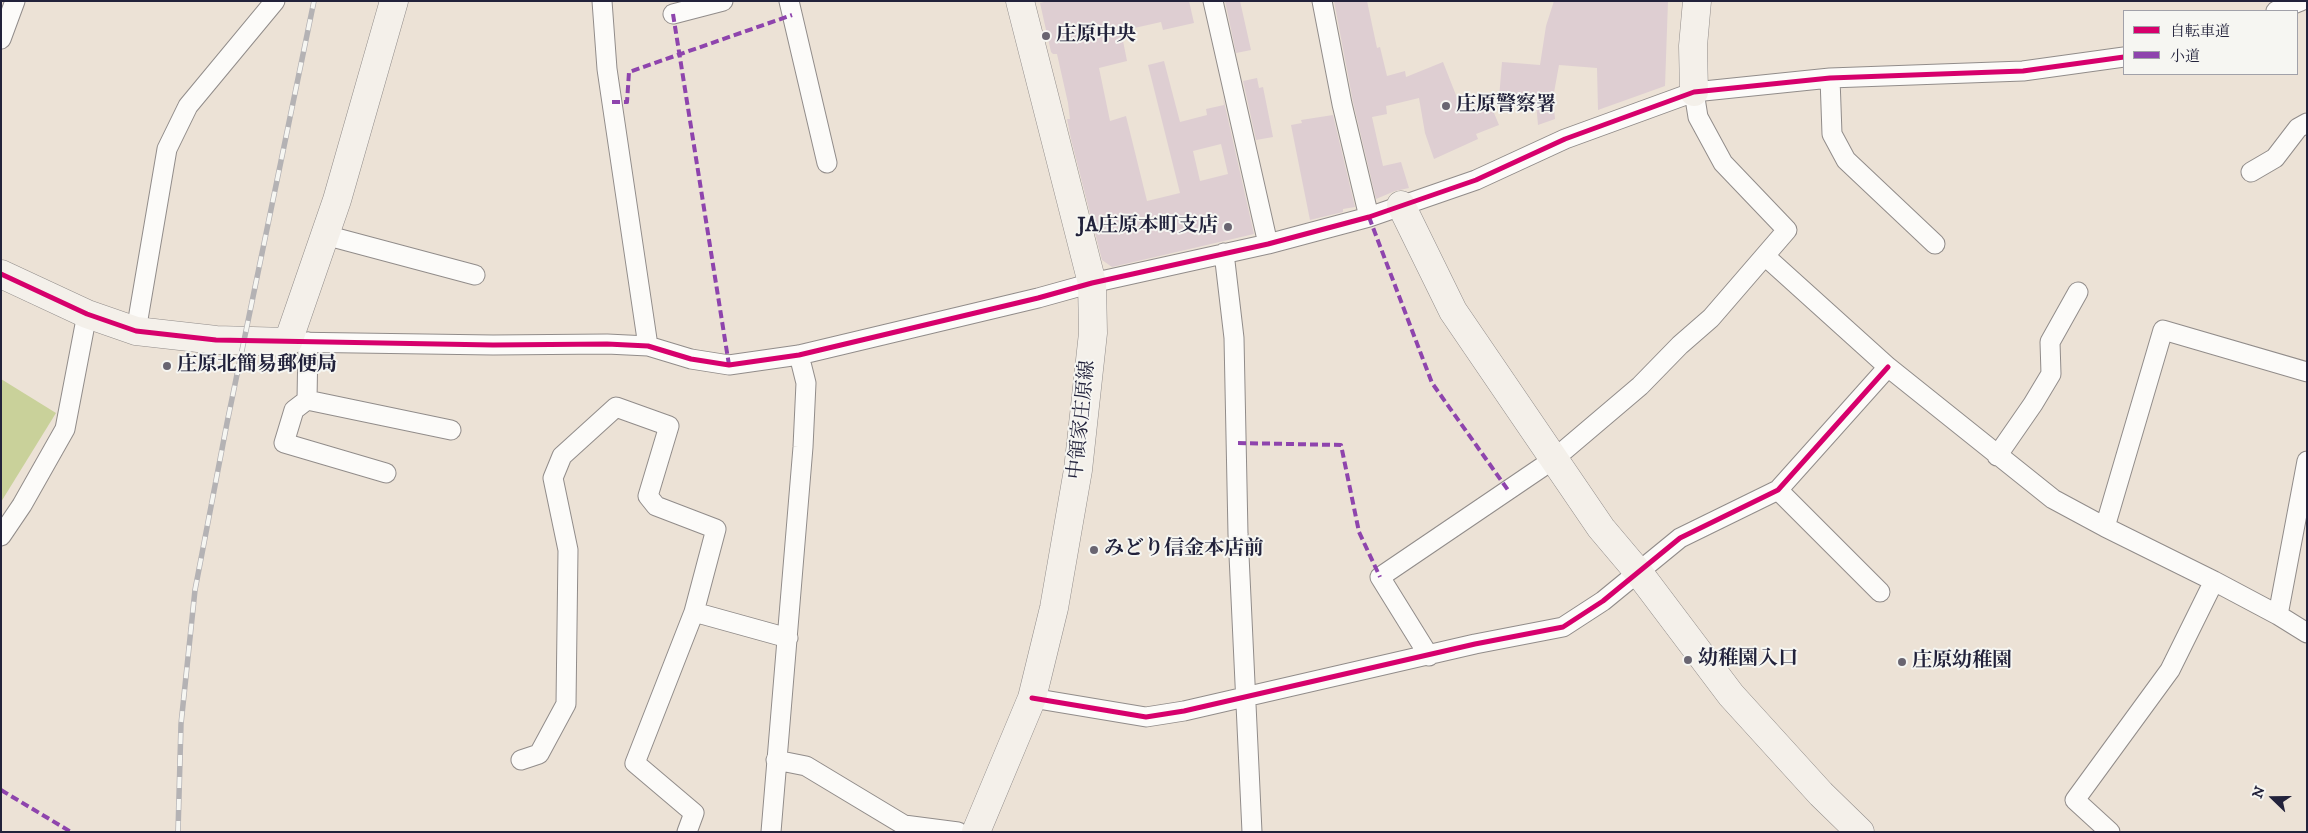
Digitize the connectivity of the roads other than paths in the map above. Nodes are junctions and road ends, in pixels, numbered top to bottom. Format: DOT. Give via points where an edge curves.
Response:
graph roads {
  1 [pos="15,1"];
  2 [pos="275,1"];
  3 [pos="394,1"];
  4 [pos="602,1"];
  5 [pos="723,1"];
  6 [pos="789,1"];
  7 [pos="1020,1"];
  8 [pos="1213,1"];
  9 [pos="1322,1"];
  10 [pos="1698,1"];
  11 [pos="2301,1"];
  12 [pos="2278,10"];
  13 [pos="673,14"];
  14 [pos="1,39"];
  15 [pos="2123,57"];
  16 [pos="1830,78"];
  17 [pos="1694,92"];
  18 [pos="2307,123"];
  19 [pos="827,162"];
  20 [pos="2251,172"];
  21 [pos="1401,205"];
  22 [pos="1369,217"];
  23 [pos="325,235"];
  24 [pos="1268,244"];
  25 [pos="1935,244"];
  26 [pos="1224,253"];
  27 [pos="1765,256"];
  28 [pos="1,274"];
  29 [pos="475,275"];
  30 [pos="1092,283"];
  31 [pos="2078,292"];
  32 [pos="87,314"];
  33 [pos="136,331"];
  34 [pos="298,342"];
  35 [pos="648,346"];
  36 [pos="799,356"];
  37 [pos="1888,366"];
  38 [pos="2307,372"];
  39 [pos="307,400"];
  40 [pos="451,430"];
  41 [pos="1997,456"];
  42 [pos="1554,459"];
  43 [pos="2307,462"];
  44 [pos="386,473"];
  45 [pos="1778,490"];
  46 [pos="2105,527"];
  47 [pos="1,536"];
  48 [pos="1639,573"];
  49 [pos="2214,580"];
  50 [pos="1880,592"];
  51 [pos="694,612"];
  52 [pos="2278,615"];
  53 [pos="2307,633"];
  54 [pos="788,638"];
  55 [pos="1429,656"];
  56 [pos="1247,697"];
  57 [pos="1032,698"];
  58 [pos="521,760"];
  59 [pos="776,760"];
  60 [pos="687,832"];
  61 [pos="770,832"];
  62 [pos="958,832"];
  63 [pos="976,832"];
  64 [pos="1252,832"];
  65 [pos="1860,832"];
  66 [pos="2110,832"];
  1 -- 14 [label="street"];
  2 -- 33 [label="street" via="188,106 167,148"];
  3 -- 23 [label="street"];
  4 -- 35 [label="street" via="607,69"];
  5 -- 13 [label="street"];
  6 -- 19 [label="street"];
  7 -- 30 [label="street, 中領家庄原線"];
  8 -- 24 [label="street"];
  9 -- 22 [label="street"];
  10 -- 17 [label="street" via="1693,46"];
  11 -- 12 [label="street"];
  15 -- 16 [label="street" via="2023,71"];
  16 -- 17 [label="street"];
  16 -- 25 [label="street" via="1832,134 1846,160"];
  17 -- 21 [label="street" via="1565,139 1476,180"];
  17 -- 27 [label="street" via="1698,117 1723,164 1786,230"];
  18 -- 20 [label="street" via="2298,128 2275,158"];
  21 -- 22 [label="street"];
  21 -- 42 [label="street" via="1454,311"];
  22 -- 24 [label="street"];
  23 -- 29 [label="street"];
  23 -- 34 [label="street"];
  24 -- 26 [label="street"];
  26 -- 30 [label="street"];
  26 -- 56 [label="street" via="1234,338 1238,534"];
  27 -- 37 [label="street"];
  27 -- 42 [label="street" via="1711,318 1640,386"];
  28 -- 32 [label="street"];
  30 -- 36 [label="street"];
  30 -- 57 [label="street, 中領家庄原線" via="1093,333 1078,470 1064,560"];
  31 -- 41 [label="street" via="2050,342 2051,374"];
  32 -- 33 [label="street"];
  32 -- 47 [label="street" via="65,429"];
  33 -- 34 [label="street" via="216,340"];
  34 -- 35 [label="street"];
  34 -- 39 [label="street"];
  35 -- 36 [label="street" via="691,359 729,365"];
  36 -- 54 [label="street" via="806,383"];
  37 -- 41 [label="street"];
  37 -- 45 [label="street"];
  38 -- 46 [label="street" via="2163,330"];
  39 -- 40 [label="street"];
  39 -- 44 [label="street" via="294,410 284,443"];
  41 -- 46 [label="street" via="2053,499"];
  42 -- 48 [label="street" via="1601,528"];
  42 -- 55 [label="street" via="1380,577"];
  43 -- 52 [label="street"];
  45 -- 48 [label="street" via="1680,538"];
  45 -- 50 [label="street"];
  46 -- 49 [label="street"];
  48 -- 55 [label="street" via="1563,627"];
  48 -- 65 [label="street" via="1731,695"];
  49 -- 52 [label="street"];
  49 -- 66 [label="street" via="2170,670 2075,800"];
  51 -- 54 [label="street"];
  51 -- 58 [label="street" via="716,529 656,506 648,496 669,426 616,407 562,456 554,478 568,550 566,704 539,754"];
  51 -- 60 [label="street" via="635,763 694,813"];
  52 -- 53 [label="street"];
  54 -- 59 [label="street"];
  55 -- 56 [label="street"];
  56 -- 57 [label="street" via="1146,716"];
  56 -- 64 [label="street"];
  57 -- 63 [label="street, 中領家庄原線"];
  59 -- 61 [label="street"];
  59 -- 62 [label="street" via="806,766 904,825"];
}
